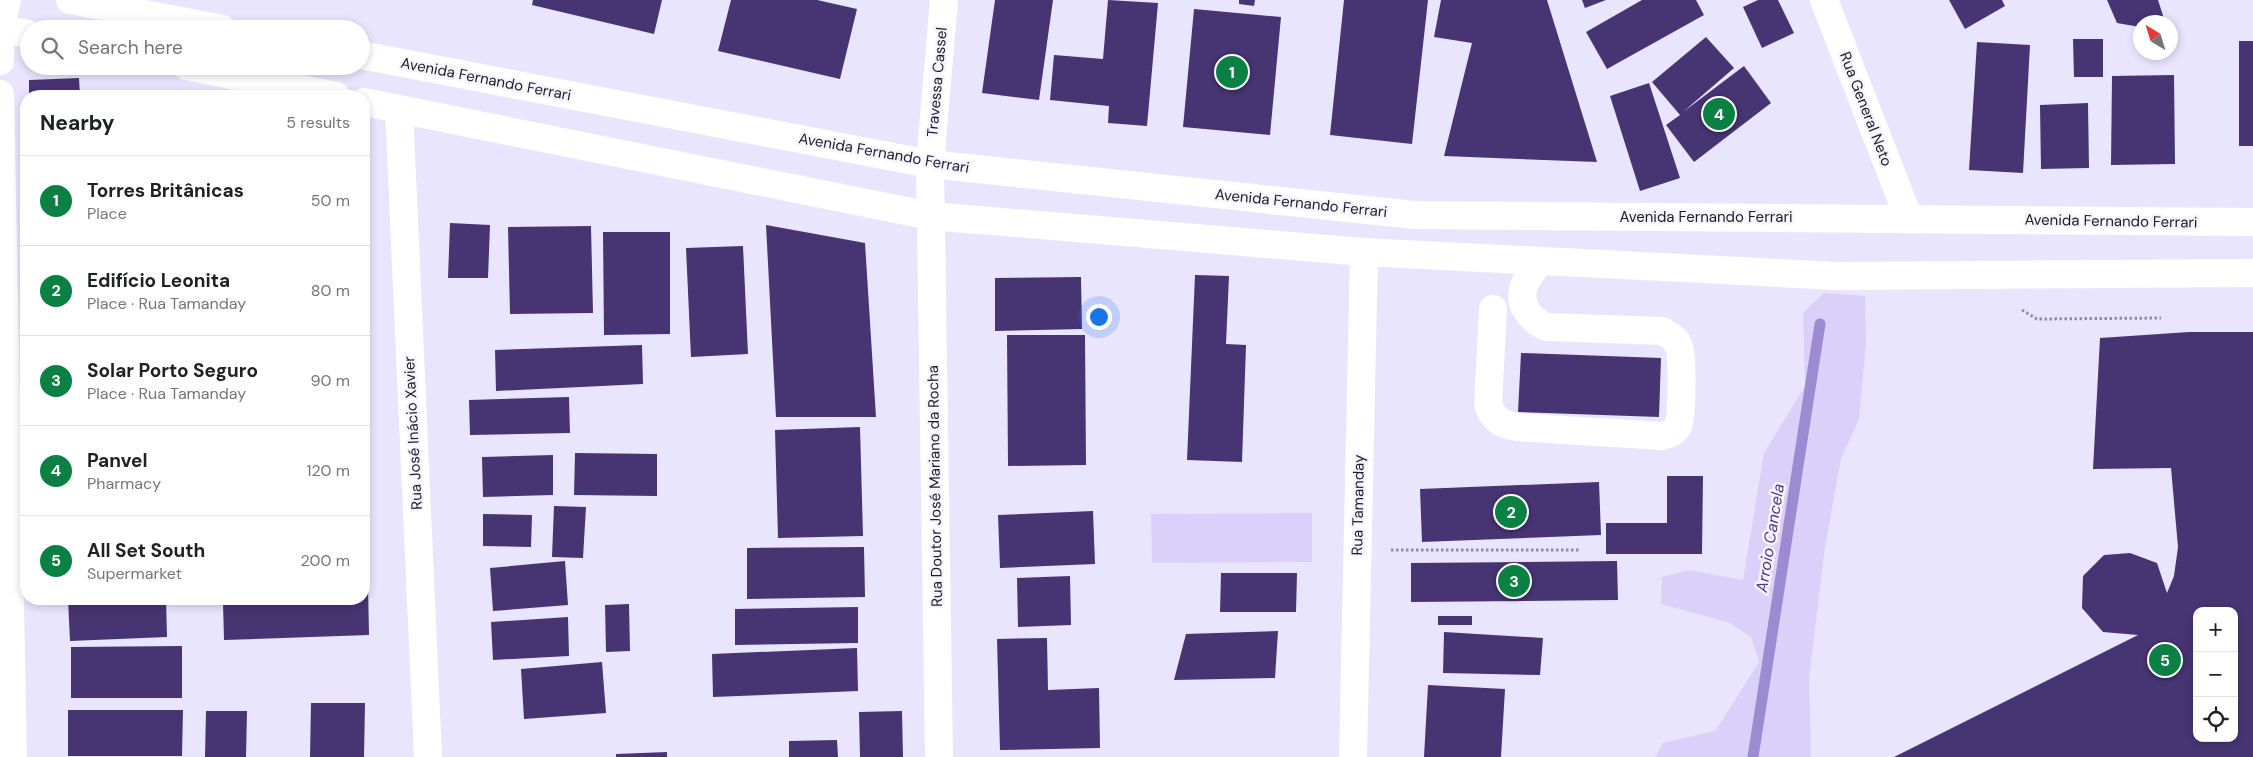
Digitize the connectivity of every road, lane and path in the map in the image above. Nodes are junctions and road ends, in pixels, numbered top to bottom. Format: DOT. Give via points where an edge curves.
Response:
graph roads {
  1 [pos="7,0"];
  2 [pos="70,0"];
  3 [pos="944,0"];
  4 [pos="1824,0"];
  5 [pos="176,20"];
  6 [pos="0,29"];
  7 [pos="20,32"];
  8 [pos="370,57"];
  9 [pos="0,61"];
  10 [pos="231,75"];
  11 [pos="306,90"];
  12 [pos="0,94"];
  13 [pos="370,103"];
  14 [pos="399,109"];
  15 [pos="930,164"];
  16 [pos="930,216"];
  17 [pos="1908,219"];
  18 [pos="2253,222"];
  19 [pos="1364,252"];
  20 [pos="1539,261"];
  21 [pos="2253,273"];
  22 [pos="1493,309"];
  23 [pos="3,431"];
  24 [pos="1357,549"];
  25 [pos="1580,550"];
  26 [pos="12,757"];
  27 [pos="428,757"];
  28 [pos="939,757"];
  29 [pos="1353,757"];
  1 -- 6 [label="main road"];
  2 -- 5 [label="main road"];
  3 -- 15 [label="main road, Travessa Cassel"];
  4 -- 17 [label="main road, Rua General Neto"];
  6 -- 7 [label="main road"];
  6 -- 9 [label="main road"];
  8 -- 15 [label="main road, Avenida Fernando Ferrari"];
  10 -- 11 [label="main road"];
  12 -- 23 [label="main road"];
  13 -- 14 [label="main road"];
  14 -- 16 [label="main road"];
  14 -- 27 [label="main road, Rua José Inácio Xavier"];
  15 -- 16 [label="main road, Travessa Cassel"];
  15 -- 17 [label="main road, Avenida Fernando Ferrari" via="1414,215"];
  16 -- 19 [label="main road"];
  16 -- 28 [label="main road, Rua Doutor José Mariano da Rocha"];
  17 -- 18 [label="main road, Avenida Fernando Ferrari"];
  19 -- 20 [label="main road"];
  19 -- 24 [label="main road, Rua Tamanday"];
  20 -- 21 [label="main road" via="1838,276"];
  20 -- 22 [label="main road" via="1523,289 1523,303 1537,322 1547,327 1662,331 1679,345 1680,412 1677,428 1672,434 1652,436 1517,427 1498,422 1488,404"];
  23 -- 26 [label="main road"];
  24 -- 25 [label="path"];
  24 -- 29 [label="main road, Rua Tamanday"];
}
